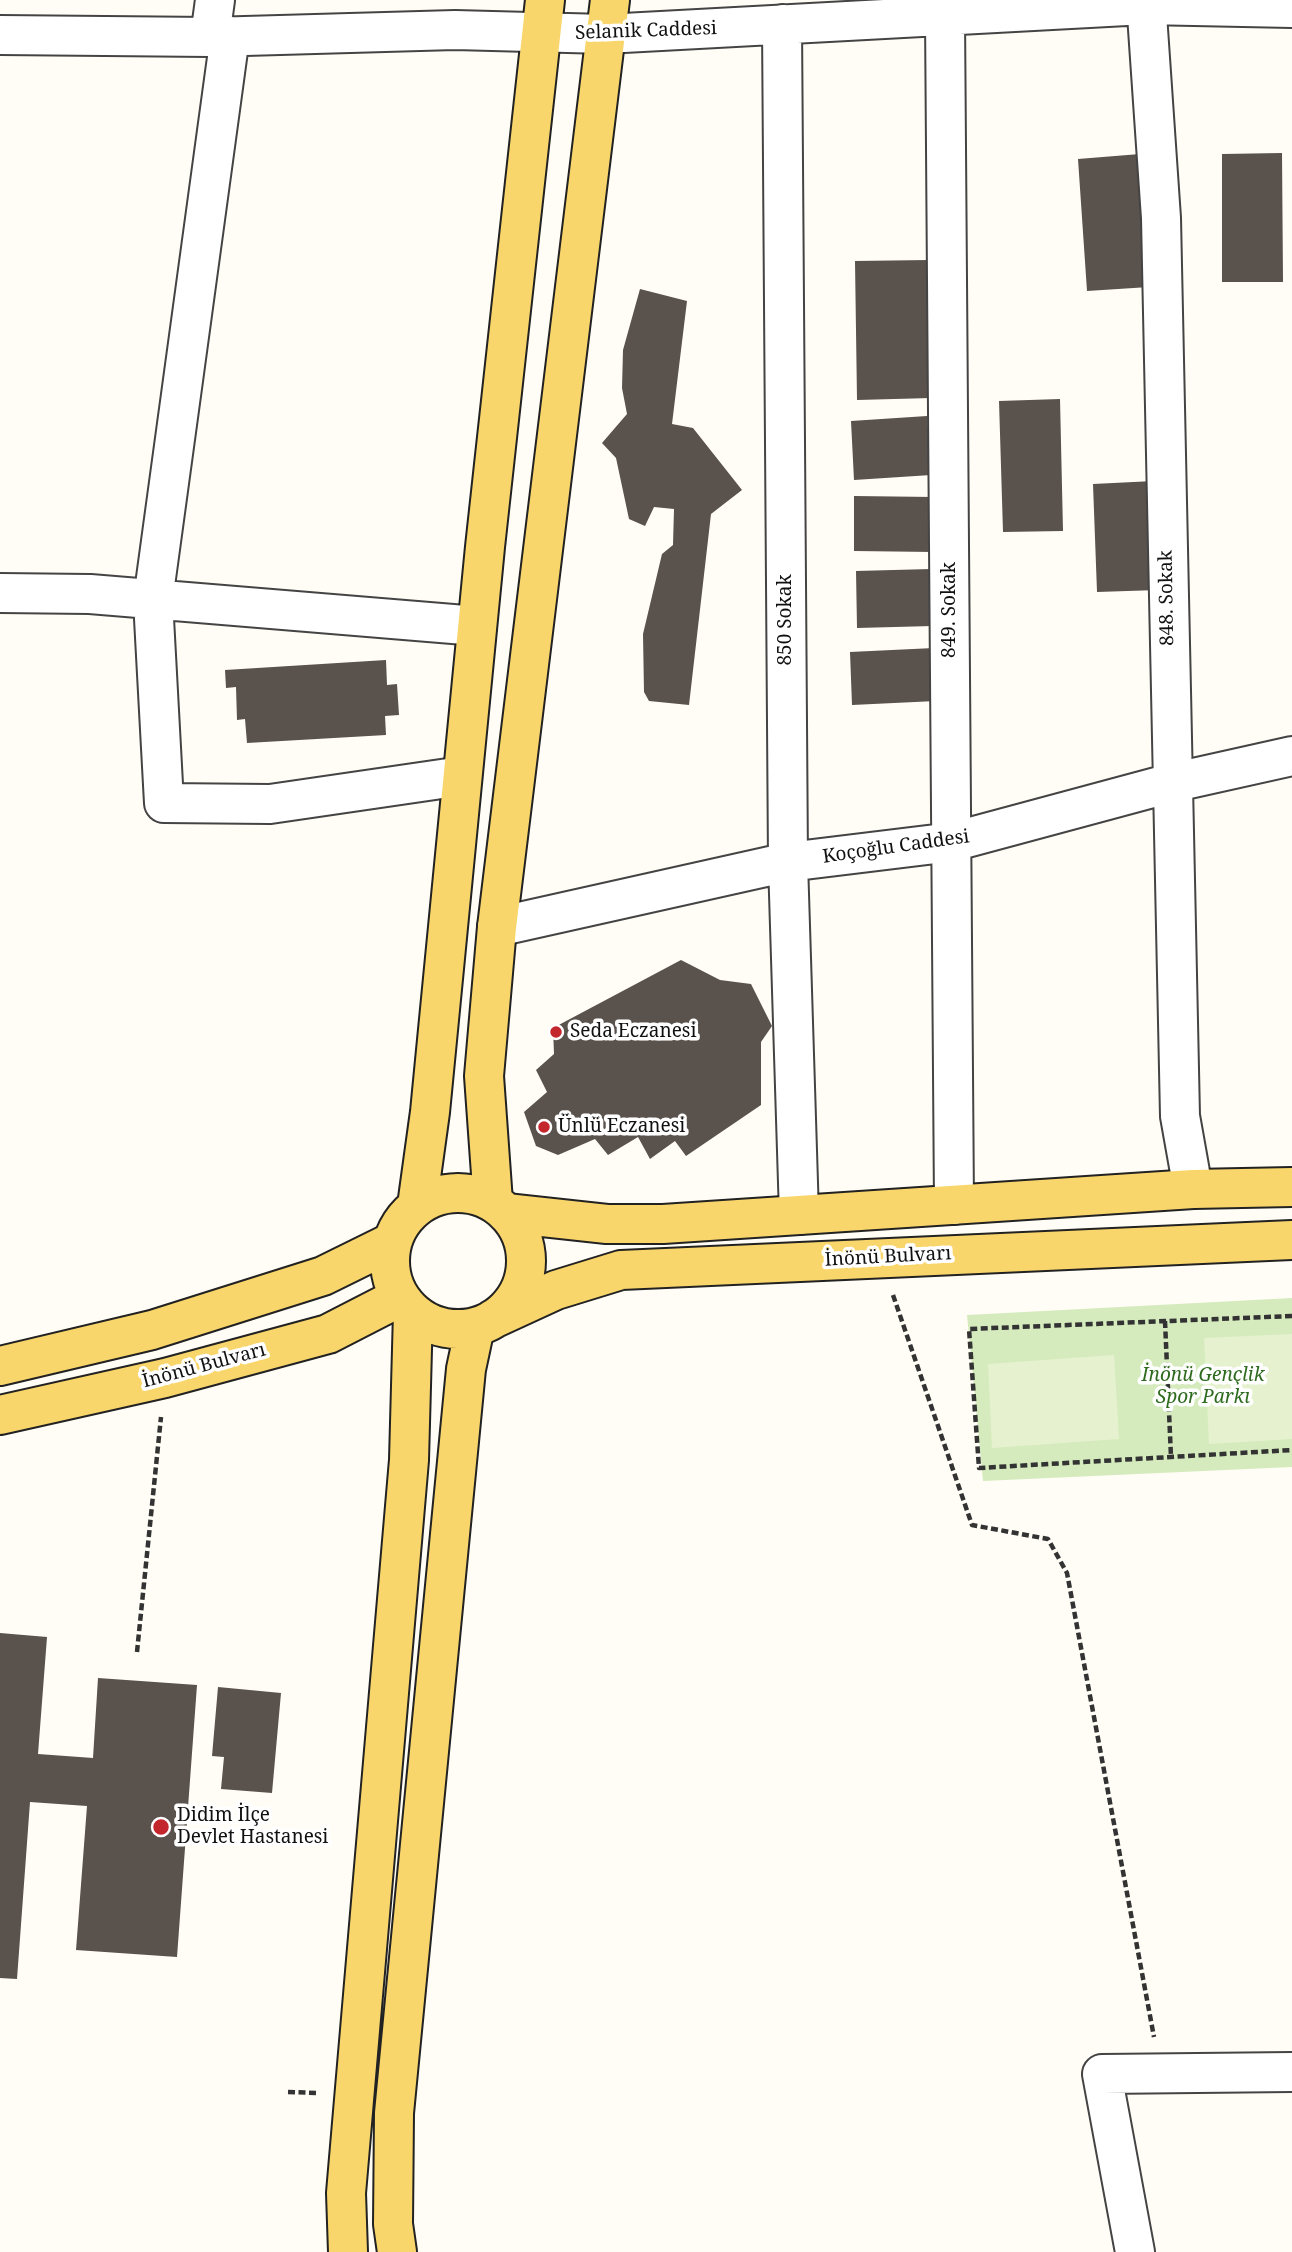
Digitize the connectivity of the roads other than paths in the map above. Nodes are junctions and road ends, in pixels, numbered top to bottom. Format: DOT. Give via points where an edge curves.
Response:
graph roads {
  1 [pos="1145,3"];
  2 [pos="1292,8"];
  3 [pos="901,9"];
  4 [pos="945,16"];
  5 [pos="543,17"];
  6 [pos="608,17"];
  7 [pos="218,24"];
  8 [pos="782,24"];
  9 [pos="0,35"];
  10 [pos="0,593"];
  11 [pos="153,600"];
  12 [pos="477,626"];
  13 [pos="1292,756"];
  14 [pos="463,776"];
  15 [pos="1171,783"];
  16 [pos="952,842"];
  17 [pos="788,862"];
  18 [pos="497,927"];
  19 [pos="1292,1187"];
  20 [pos="1193,1189"];
  21 [pos="954,1205"];
  22 [pos="417,1206"];
  23 [pos="499,1207"];
  24 [pos="799,1215"];
  25 [pos="1292,1240"];
  26 [pos="392,1242"];
  27 [pos="406,1305"];
  28 [pos="484,1323"];
  29 [pos="0,1366"];
  30 [pos="0,1415"];
  31 [pos="1292,2072"];
  32 [pos="348,2252"];
  33 [pos="397,2252"];
  34 [pos="1136,2252"];
  1 -- 2 [label="street, Selanik Caddesi"];
  1 -- 4 [label="street, Selanik Caddesi"];
  1 -- 15 [label="street, 848. Sokak" via="1161,218"];
  3 -- 4 [label="street, Selanik Caddesi"];
  3 -- 8 [label="street, Selanik Caddesi"];
  4 -- 16 [label="street, 849. Sokak"];
  5 -- 6 [label="street, Selanik Caddesi"];
  5 -- 7 [label="street, Selanik Caddesi" via="455,30"];
  5 -- 12 [label="main road"];
  6 -- 8 [label="street, Selanik Caddesi"];
  6 -- 18 [label="main road"];
  7 -- 9 [label="street, Selanik Caddesi"];
  7 -- 11 [label="street"];
  8 -- 17 [label="street, 850 Sokak"];
  10 -- 11 [label="street"];
  11 -- 12 [label="street"];
  11 -- 14 [label="street" via="164,803 270,804"];
  12 -- 14 [label="main road"];
  13 -- 15 [label="street, Koçoğlu Caddesi"];
  14 -- 22 [label="main road"];
  15 -- 16 [label="street, Koçoğlu Caddesi"];
  15 -- 20 [label="street, 848. Sokak" via="1180,1116"];
  16 -- 17 [label="street, Koçoğlu Caddesi"];
  16 -- 21 [label="street, 849. Sokak"];
  17 -- 18 [label="street, Koçoğlu Caddesi"];
  17 -- 24 [label="street, 850 Sokak"];
  18 -- 23 [label="main road" via="484,1076"];
  19 -- 20 [label="main road"];
  20 -- 21 [label="main road"];
  21 -- 24 [label="main road"];
  22 -- 23 [label="main road" via="454,1192"];
  22 -- 26 [label="main road"];
  23 -- 24 [label="main road" via="607,1224"];
  23 -- 28 [label="main road" via="517,1227 526,1267 509,1305"];
  25 -- 28 [label="main road, İnönü Bulvarı" via="621,1270 556,1290"];
  26 -- 27 [label="main road" via="392,1280"];
  26 -- 29 [label="main road" via="323,1276 152,1330"];
  27 -- 28 [label="main road" via="431,1324 453,1329"];
  27 -- 30 [label="main road, İnönü Bulvarı" via="328,1334"];
  27 -- 32 [label="main road" via="409,1460 346,2193"];
  28 -- 33 [label="main road" via="466,1369 394,2113"];
  31 -- 34 [label="street" via="1102,2074"];
}
